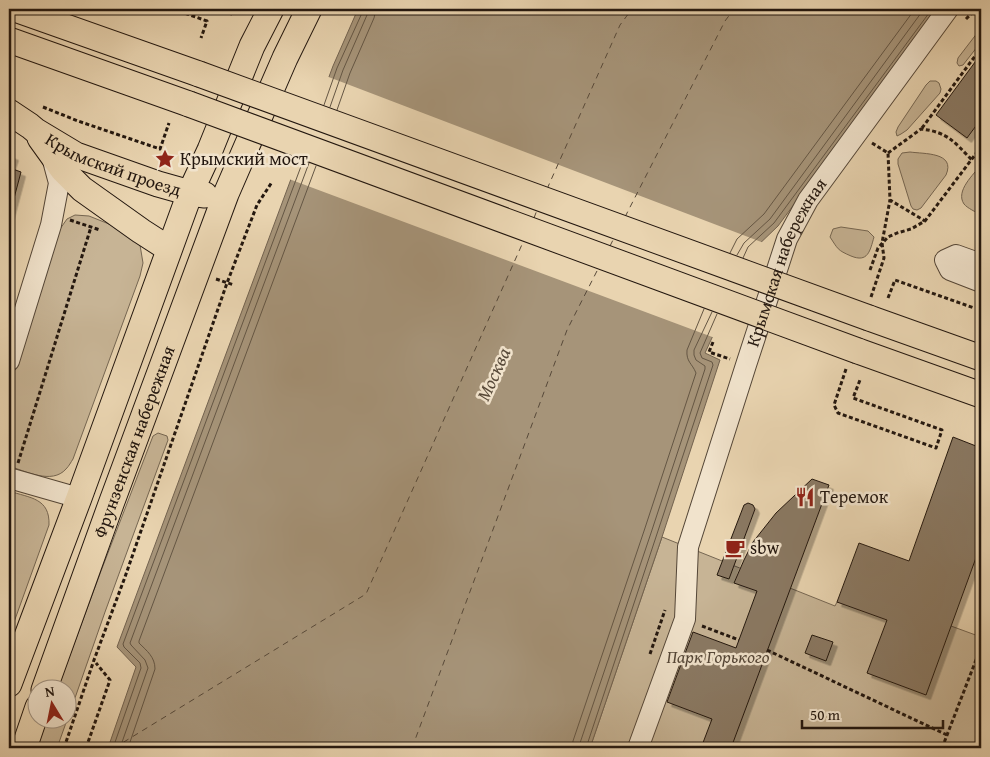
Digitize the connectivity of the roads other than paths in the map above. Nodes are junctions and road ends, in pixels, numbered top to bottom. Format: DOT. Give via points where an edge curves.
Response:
graph roads {
  1 [pos="15,9"];
  2 [pos="271,9"];
  3 [pos="309,9"];
  4 [pos="948,9"];
  5 [pos="9,40"];
  6 [pos="9,112"];
  7 [pos="36,132"];
  8 [pos="52,155"];
  9 [pos="190,193"];
  10 [pos="226,194"];
  11 [pos="170,249"];
  12 [pos="981,264"];
  13 [pos="981,282"];
  14 [pos="981,358"];
  15 [pos="9,360"];
  16 [pos="981,395"];
  17 [pos="11,479"];
  18 [pos="79,498"];
  19 [pos="48,680"];
  20 [pos="9,684"];
  21 [pos="30,730"];
  22 [pos="24,748"];
  23 [pos="638,748"];
  1 -- 14 [label="main road, bridge"];
  2 -- 9 [label="main road, Фрунзенская набережная"];
  3 -- 10 [label="main road, Фрунзенская набережная"];
  4 -- 23 [label="street, Крымская набережная" via="808,200 787,239 688,547 685,619"];
  5 -- 16 [label="main road, bridge"];
  6 -- 7 [label="main road, Крымский проезд"];
  7 -- 8 [label="main road"];
  7 -- 9 [label="main road, Крымский проезд" via="76,155"];
  8 -- 11 [label="main road" via="82,189"];
  8 -- 15 [label="street" via="59,183 51,225"];
  9 -- 10 [label="main road, Крымский проезд"];
  9 -- 11 [label="main road, Фрунзенская набережная"];
  10 -- 19 [label="main road, Фрунзенская набережная"];
  11 -- 18 [label="main road, Фрунзенская набережная"];
  12 -- 13 [label="street" via="956,255 945,260 950,270"];
  17 -- 18 [label="street"];
  18 -- 20 [label="main road, Фрунзенская набережная"];
  21 -- 22 [label="main road"];
}
